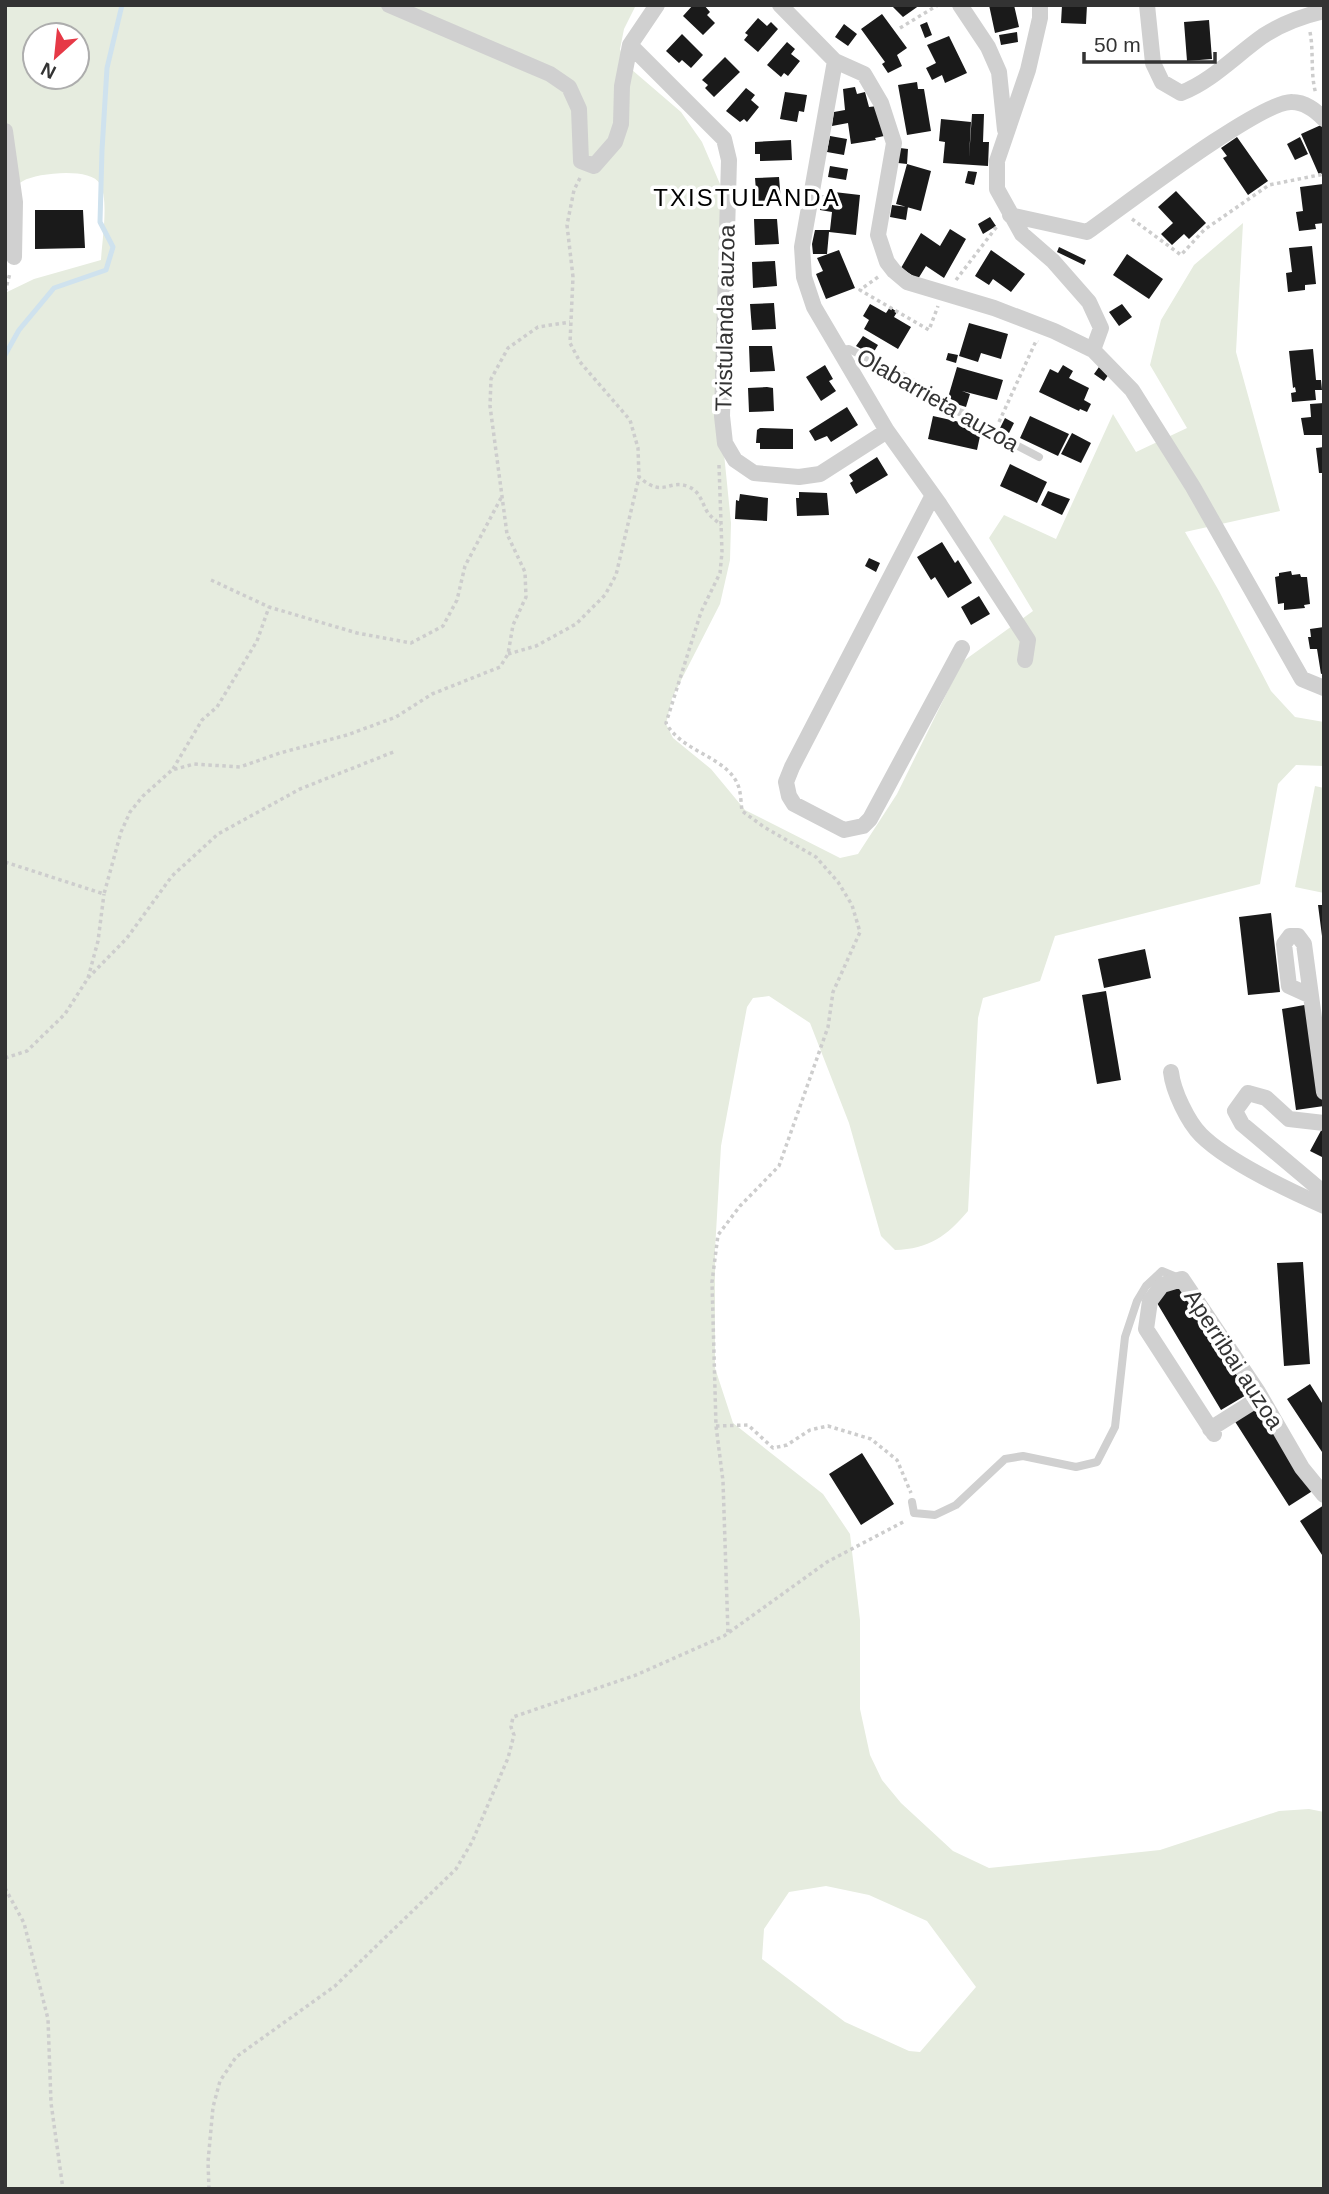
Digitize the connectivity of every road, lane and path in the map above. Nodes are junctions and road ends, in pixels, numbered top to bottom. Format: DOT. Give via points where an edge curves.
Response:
graph roads {
  1 [pos="389,5"];
  2 [pos="657,5"];
  3 [pos="780,5"];
  4 [pos="938,5"];
  5 [pos="960,5"];
  6 [pos="1040,5"];
  7 [pos="1147,5"];
  8 [pos="1315,14"];
  9 [pos="900,28"];
  10 [pos="630,45"];
  11 [pos="835,61"];
  12 [pos="1321,116"];
  13 [pos="5,131"];
  14 [pos="1006,132"];
  15 [pos="586,163"];
  16 [pos="1324,174"];
  17 [pos="1120,210"];
  18 [pos="1004,220"];
  19 [pos="14,257"];
  20 [pos="883,282"];
  21 [pos="950,288"];
  22 [pos="933,301"];
  23 [pos="570,322"];
  24 [pos="1036,341"];
  25 [pos="839,350"];
  26 [pos="1093,350"];
  27 [pos="887,430"];
  28 [pos="994,433"];
  29 [pos="729,450"];
  30 [pos="1039,457"];
  31 [pos="639,477"];
  32 [pos="933,495"];
  33 [pos="502,496"];
  34 [pos="720,525"];
  35 [pos="211,580"];
  36 [pos="269,607"];
  37 [pos="962,648"];
  38 [pos="508,654"];
  39 [pos="1025,660"];
  40 [pos="1324,688"];
  41 [pos="396,751"];
  42 [pos="172,770"];
  43 [pos="5,862"];
  44 [pos="104,894"];
  45 [pos="88,978"];
  46 [pos="1311,996"];
  47 [pos="5,1058"];
  48 [pos="1172,1079"];
  49 [pos="1324,1092"];
  50 [pos="1324,1123"];
  51 [pos="1324,1193"];
  52 [pos="1324,1206"];
  53 [pos="1182,1279"];
  54 [pos="1261,1397"];
  55 [pos="716,1426"];
  56 [pos="1324,1495"];
  57 [pos="912,1502"];
  58 [pos="914,1513"];
  59 [pos="728,1633"];
  60 [pos="5,1888"];
  61 [pos="63,2189"];
  62 [pos="209,2189"];
  1 -- 15 [label="street" via="550,74 569,87 579,109 581,161"];
  2 -- 10 [label="street"];
  3 -- 11 [label="street"];
  4 -- 9 [label="path"];
  5 -- 14 [label="street" via="999,72"];
  6 -- 14 [label="street" via="1028,70"];
  7 -- 8 [label="street" via="1153,62 1161,82 1181,93 1197,87 1266,34"];
  8 -- 12 [label="path" via="1314,86"];
  10 -- 15 [label="street" via="615,142 594,166"];
  10 -- 29 [label="street, Txistulanda auzoa" via="723,139 729,160 722,416"];
  11 -- 25 [label="street, Olabarrieta auzoa" via="802,247 804,278 814,307"];
  11 -- 26 [label="street" via="864,74 881,103 894,143 878,235 894,271 907,282 993,308"];
  12 -- 17 [label="street" via="1313,108 1290,101 1247,119"];
  13 -- 19 [label="street" via="15,202"];
  14 -- 18 [label="street" via="997,161"];
  15 -- 23 [label="path" via="567,225 573,277"];
  16 -- 17 [label="path" via="1269,185 1204,230 1181,255"];
  17 -- 18 [label="street" via="1087,232"];
  18 -- 21 [label="path"];
  18 -- 26 [label="street" via="1053,261 1088,302 1101,328"];
  20 -- 22 [label="path" via="878,276 860,290 929,330 939,302"];
  23 -- 31 [label="path" via="570,343 580,362 630,420 638,448"];
  23 -- 33 [label="path" via="538,327 508,348 491,379 490,406"];
  24 -- 28 [label="path"];
  25 -- 27 [label="street"];
  25 -- 28 [label="lane, Olabarrieta auzoa" via="849,349 905,377"];
  26 -- 40 [label="street" via="1132,390 1302,679"];
  27 -- 29 [label="street" via="820,474 799,477 754,473"];
  27 -- 32 [label="street"];
  28 -- 30 [label="lane, Olabarrieta auzoa"];
  29 -- 34 [label="path" via="719,461"];
  31 -- 34 [label="path" via="664,489 680,484 692,488"];
  31 -- 38 [label="path" via="616,575 605,595 576,624 536,646"];
  32 -- 37 [label="street" via="792,767 786,782 794,804 844,830 863,826"];
  32 -- 39 [label="street" via="1028,640"];
  33 -- 36 [label="path" via="465,566 457,600 443,626 411,643 357,633"];
  33 -- 38 [label="path" via="506,534 525,572 526,597 513,625"];
  34 -- 55 [label="path" via="720,573 701,612 666,723 672,735 727,769 739,788 742,811 816,857 852,905 860,932 833,992 828,1027 779,1166 719,1235 712,1282"];
  35 -- 36 [label="path"];
  36 -- 42 [label="path" via="257,641"];
  38 -- 42 [label="path" via="500,667 346,736 240,767 194,764"];
  41 -- 45 [label="path" via="300,789 218,834 172,876 127,938"];
  42 -- 44 [label="path" via="130,812"];
  43 -- 44 [label="path"];
  44 -- 45 [label="path"];
  45 -- 47 [label="path" via="65,1014 27,1051"];
  46 -- 49 [label="street"];
  48 -- 52 [label="street" via="1180,1101 1207,1140"];
  50 -- 51 [label="street" via="1289,1119 1266,1098 1248,1093 1235,1111 1242,1124"];
  53 -- 54 [label="street, Aperribai auzoa"];
  53 -- 54 [label="street, Aperribai auzoa" via="1162,1285 1150,1301 1146,1329 1212,1432"];
  53 -- 58 [label="lane" via="1162,1271 1137,1301 1125,1337 1115,1427 1097,1462 1076,1468 1023,1456 1005,1459 956,1504 935,1515"];
  54 -- 56 [label="street, Aperribai auzoa" via="1302,1468"];
  55 -- 57 [label="path" via="748,1426 773,1448 828,1426 871,1439 897,1460"];
  55 -- 59 [label="path" via="723,1481"];
  57 -- 58 [label="lane"];
  58 -- 59 [label="path" via="828,1562"];
  59 -- 62 [label="path" via="636,1675 513,1717 508,1758 456,1869 335,1986 236,2057 219,2081 213,2107"];
  60 -- 61 [label="path" via="24,1923 48,2019 51,2103"];
}
